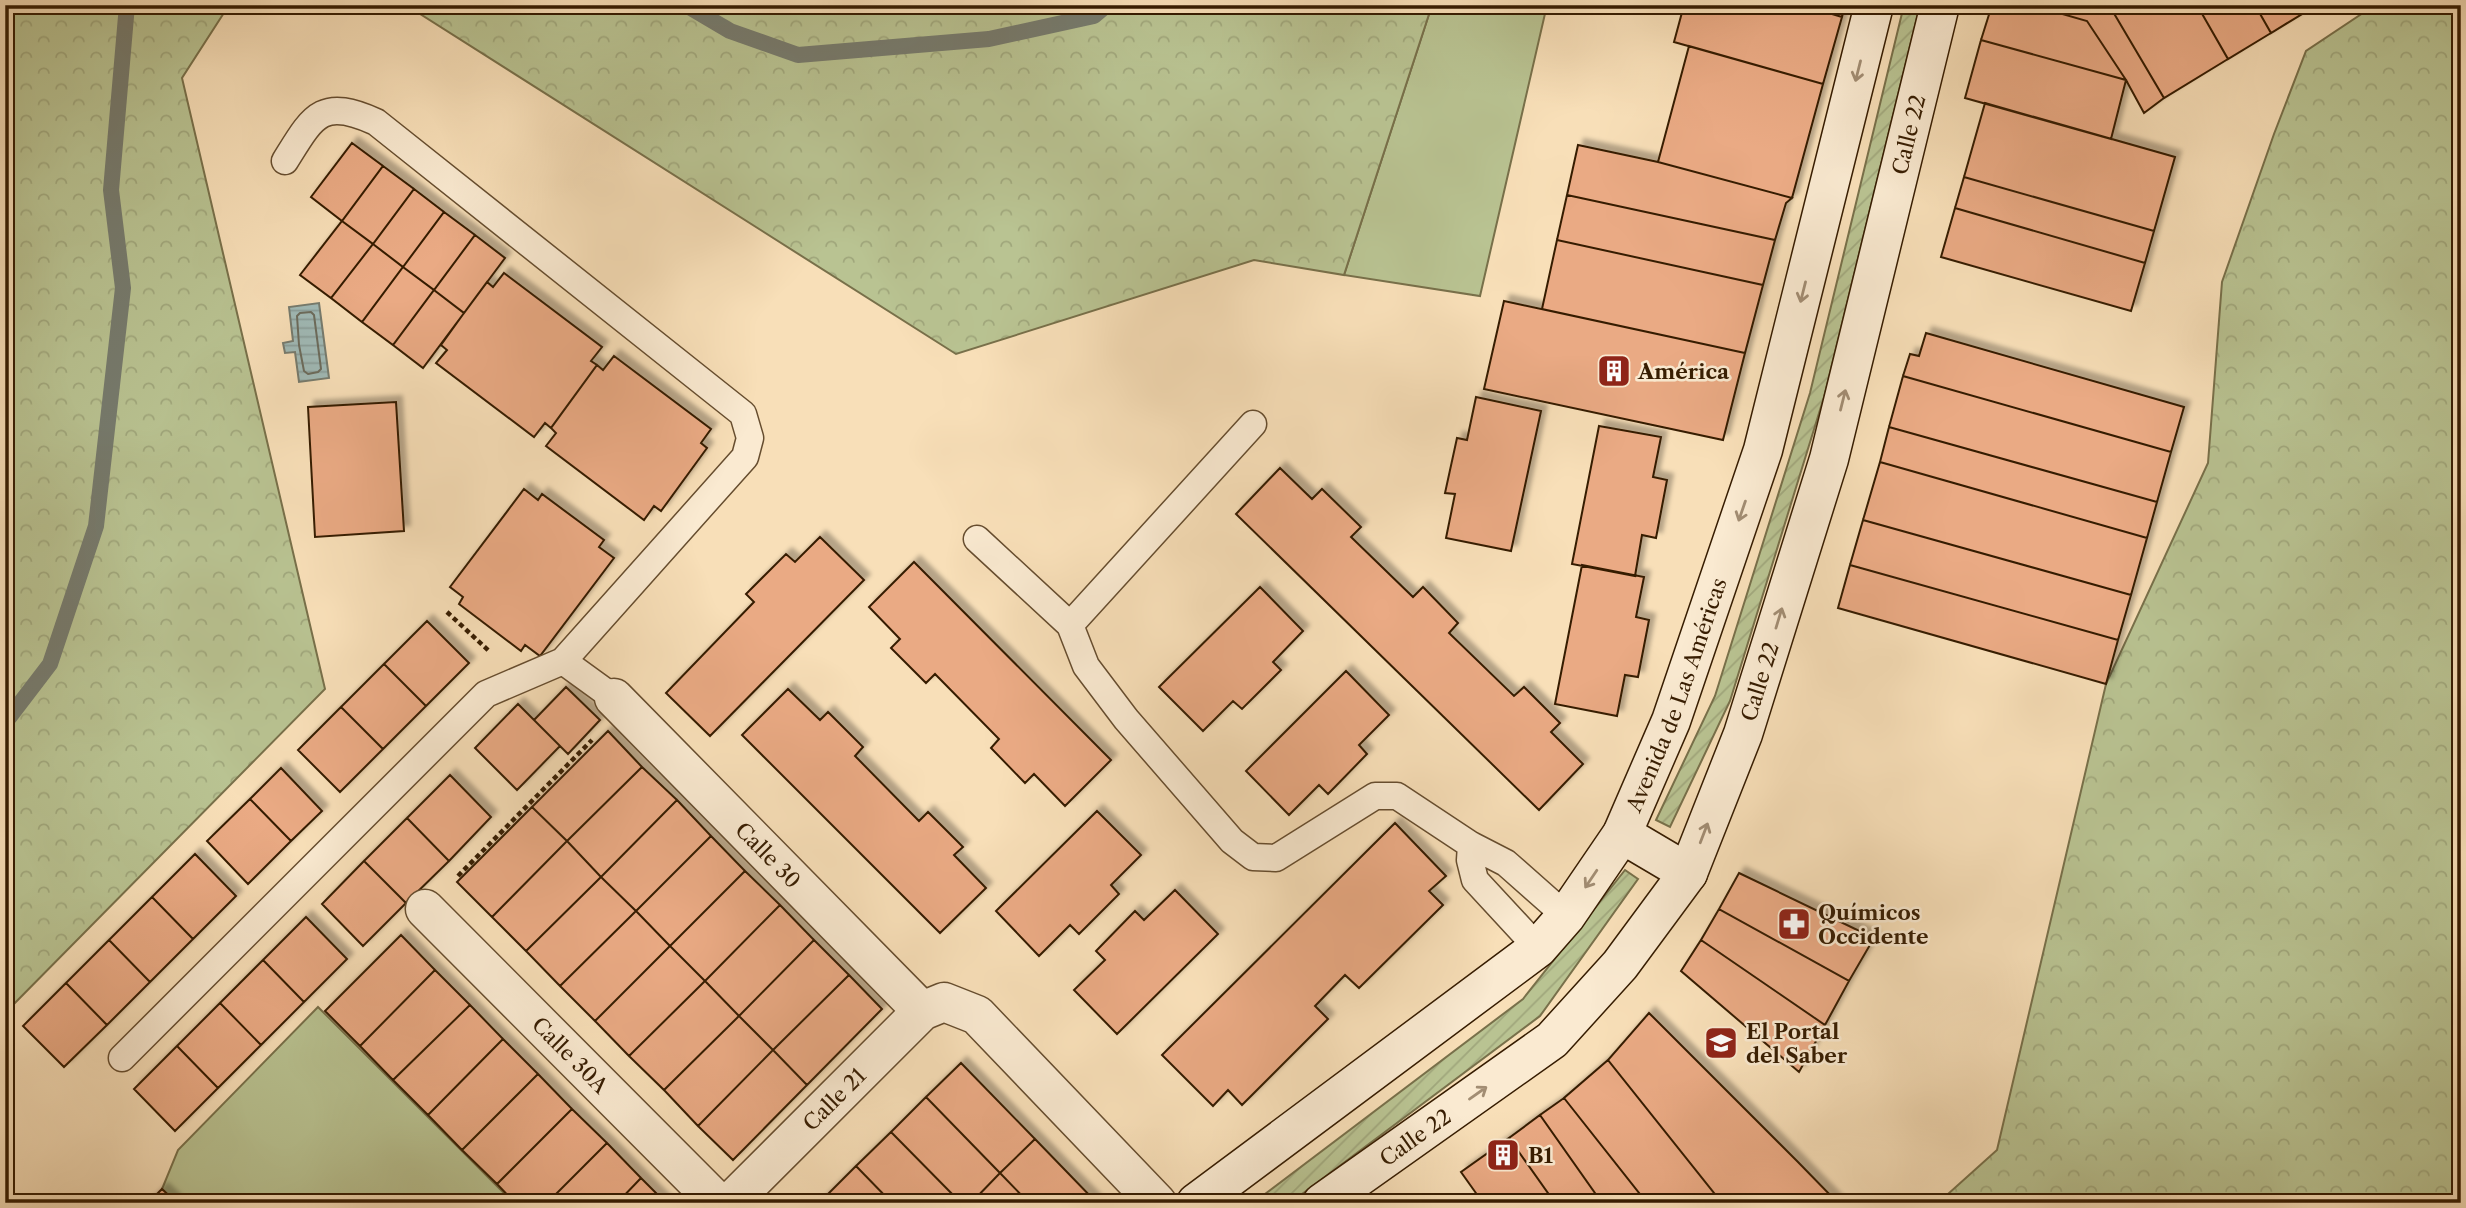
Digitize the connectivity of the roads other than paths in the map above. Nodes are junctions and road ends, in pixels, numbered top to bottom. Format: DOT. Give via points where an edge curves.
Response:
graph roads {
  1 [pos="1874,5"];
  2 [pos="1940,5"];
  3 [pos="285,161"];
  4 [pos="1253,424"];
  5 [pos="977,539"];
  6 [pos="1070,625"];
  7 [pos="563,661"];
  8 [pos="619,704"];
  9 [pos="1622,834"];
  10 [pos="1471,845"];
  11 [pos="1688,873"];
  12 [pos="425,909"];
  13 [pos="1566,916"];
  14 [pos="1538,948"];
  15 [pos="933,1007"];
  16 [pos="122,1058"];
  17 [pos="718,1203"];
  18 [pos="730,1203"];
  19 [pos="1157,1203"];
  20 [pos="1196,1203"];
  21 [pos="1322,1203"];
  1 -- 9 [label="main road, Avenida de Las Américas, one-way" via="1763,450 1671,721"];
  11 -- 2 [label="main road, Calle 22, one-way" via="1743,734 1829,459"];
  3 -- 7 [label="lane" via="308,125 321,115 337,109 376,122 743,414 750,438 745,457"];
  4 -- 6 [label="lane"];
  5 -- 6 [label="lane"];
  6 -- 10 [label="lane" via="1086,666 1126,719 1232,841 1253,857 1276,858 1375,796 1397,796"];
  7 -- 8 [label="lane"];
  7 -- 16 [label="lane" via="486,694"];
  8 -- 15 [label="main road, Calle 30"];
  9 -- 11 [label="main road"];
  9 -- 13 [label="main road, Avenida de Las Américas, one-way"];
  10 -- 13 [label="lane" via="1506,863"];
  10 -- 14 [label="lane" via="1475,880"];
  21 -- 11 [label="main road, Calle 22, one-way" via="1552,1040 1620,965"];
  12 -- 17 [label="main road, Calle 30A"];
  13 -- 14 [label="main road, Avenida de Las Américas"];
  14 -- 20 [label="main road, Avenida de Las Américas"];
  15 -- 18 [label="main road, Calle 21"];
  15 -- 19 [label="main road, Calle 30" via="977,1015"];
}
